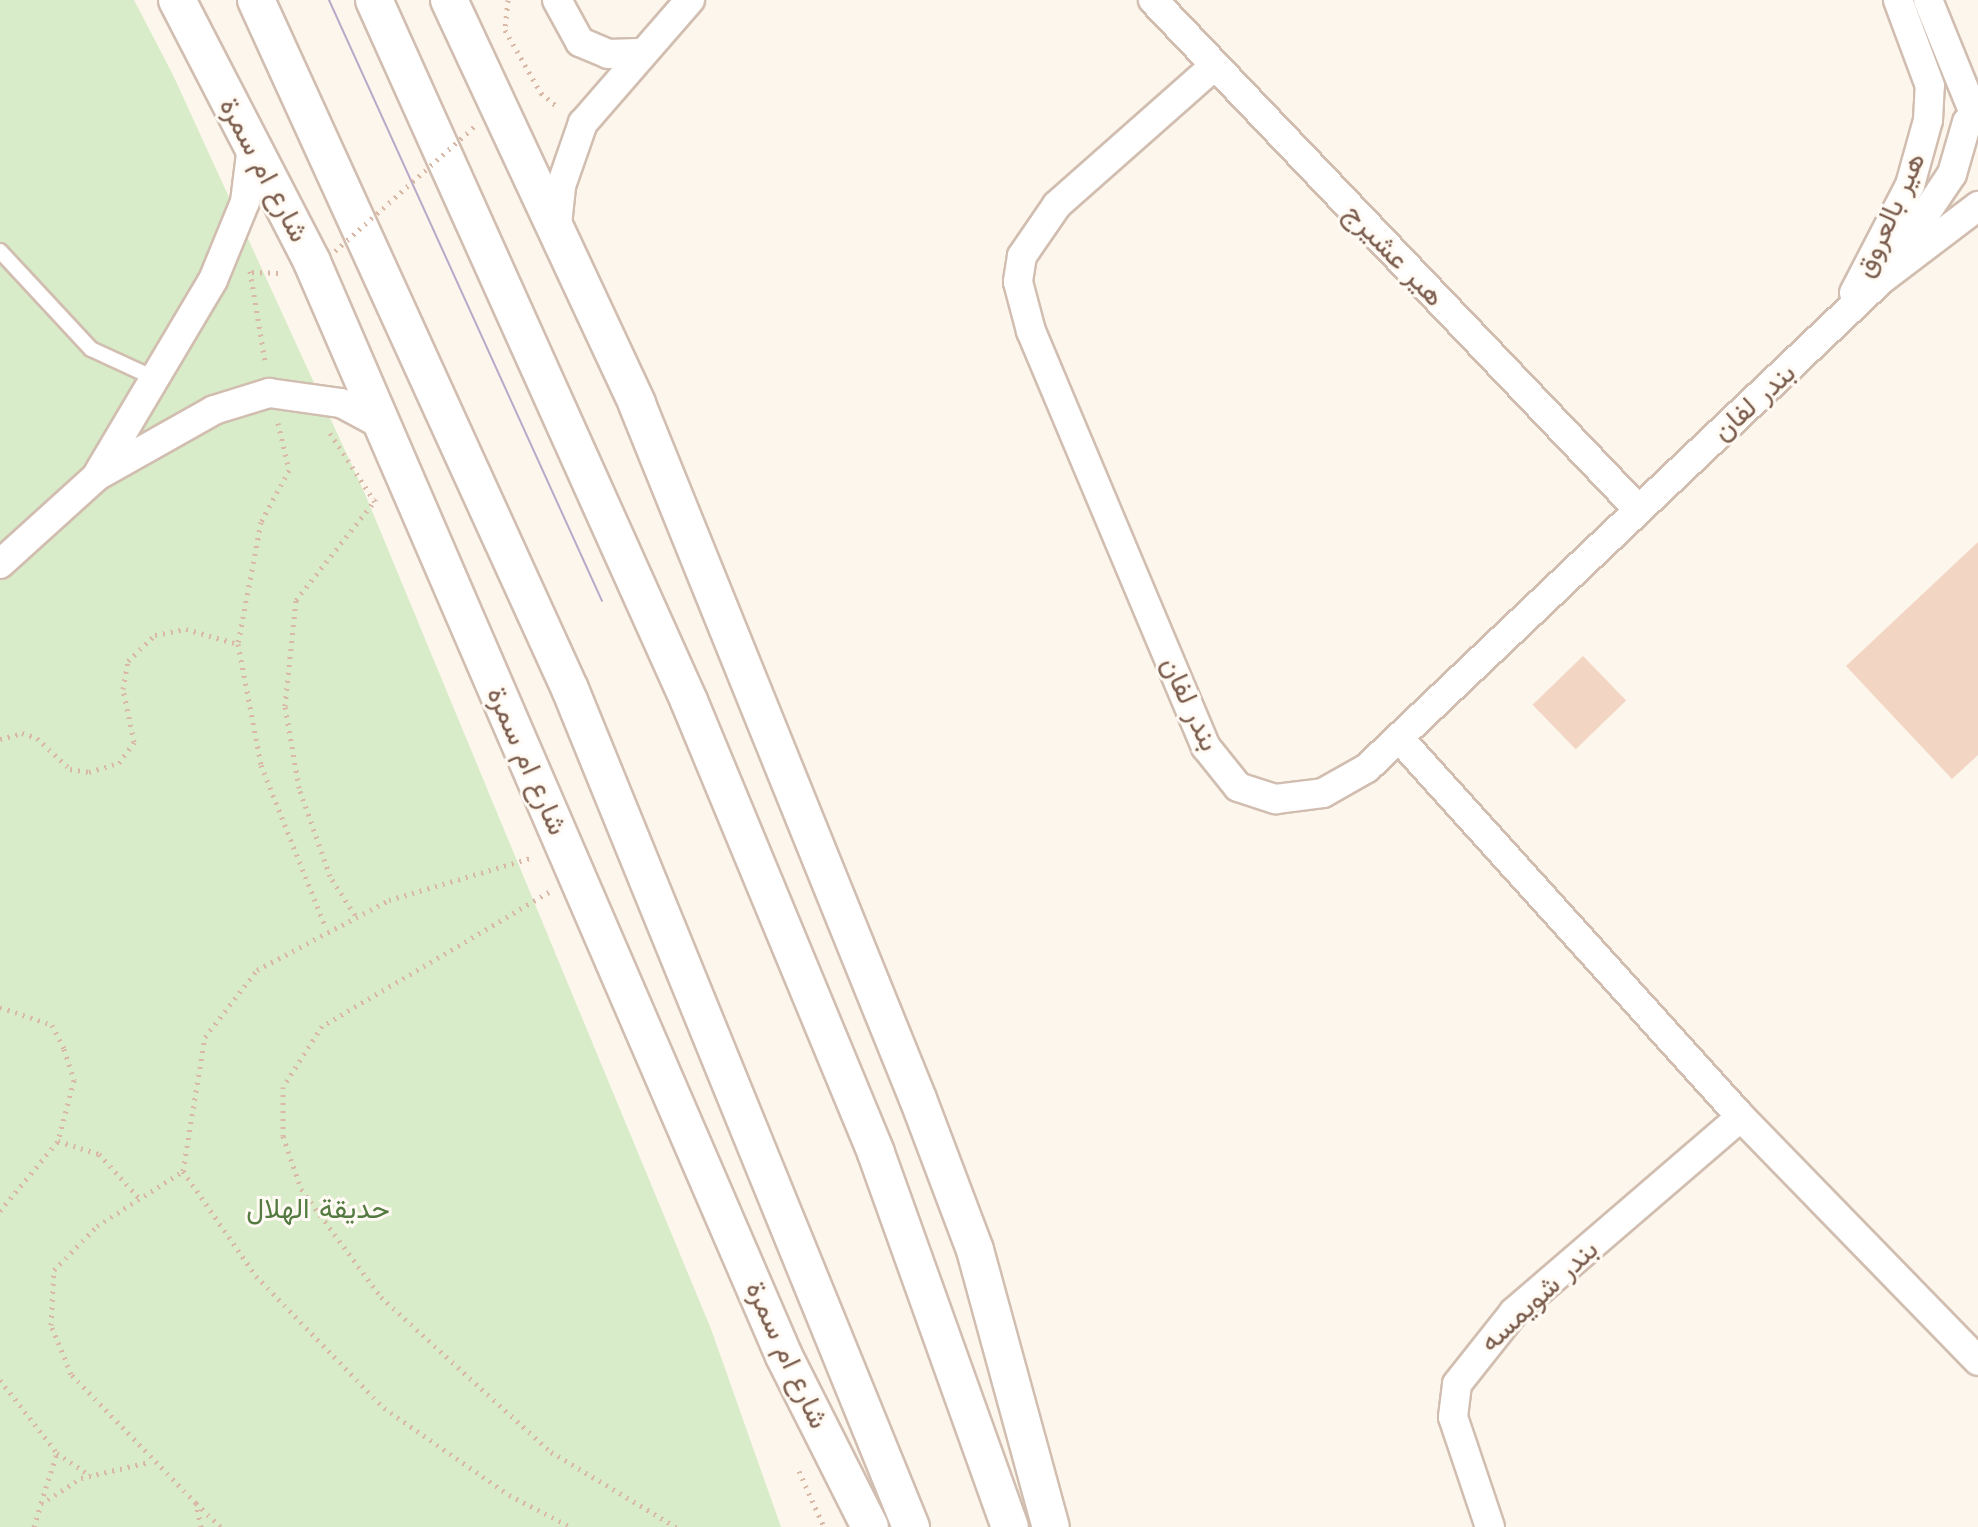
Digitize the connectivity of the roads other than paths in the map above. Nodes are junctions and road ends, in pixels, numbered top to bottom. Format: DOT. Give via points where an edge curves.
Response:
graph roads {
  1 [pos="177,0"];
  2 [pos="256,0"];
  3 [pos="374,0"];
  4 [pos="449,0"];
  5 [pos="557,0"];
  6 [pos="690,0"];
  7 [pos="1153,0"];
  8 [pos="1898,0"];
  9 [pos="1928,0"];
  10 [pos="639,53"];
  11 [pos="1213,67"];
  12 [pos="1972,107"];
  13 [pos="251,154"];
  14 [pos="1978,163"];
  15 [pos="1978,206"];
  16 [pos="557,225"];
  17 [pos="0,251"];
  18 [pos="1882,279"];
  19 [pos="1830,332"];
  20 [pos="156,379"];
  21 [pos="375,421"];
  22 [pos="97,476"];
  23 [pos="1637,508"];
  24 [pos="0,564"];
  25 [pos="1399,738"];
  26 [pos="1741,1117"];
  27 [pos="1978,1361"];
  28 [pos="870,1527"];
  29 [pos="911,1527"];
  30 [pos="1010,1527"];
  31 [pos="1051,1527"];
  32 [pos="1490,1527"];
  1 -- 13 [label="street, شارع ام سمرة"];
  2 -- 29 [label="street, شارع ام سمرة" via="570,689"];
  3 -- 30 [label="street" via="702,730 876,1153"];
  4 -- 16 [label="street"];
  5 -- 10 [label="street" via="580,42 608,54"];
  6 -- 10 [label="street"];
  7 -- 11 [label="street, هير عشيرج"];
  8 -- 19 [label="street, هير بالعروق" via="1930,86 1928,120 1899,210"];
  9 -- 12 [label="street"];
  10 -- 16 [label="street" via="583,123 561,186"];
  11 -- 23 [label="street, هير عشيرج"];
  11 -- 25 [label="street, بندر لفان" via="1037,229 1019,269 1021,302 1206,747 1238,787 1276,799 1323,793"];
  12 -- 14 [label="street"];
  12 -- 18 [label="street, بندر لفان" via="1952,174"];
  13 -- 20 [label="street" via="245,202 222,258"];
  13 -- 21 [label="street, شارع ام سمرة" via="312,262"];
  15 -- 18 [label="street, بندر لفان"];
  16 -- 31 [label="street" via="637,404 918,1099 975,1250"];
  17 -- 20 [label="lane" via="91,349"];
  18 -- 19 [label="street, بندر لفان"];
  19 -- 23 [label="street, بندر لفان"];
  20 -- 22 [label="street"];
  21 -- 22 [label="street" via="341,403 269,393 171,429"];
  21 -- 28 [label="street, شارع ام سمرة" via="784,1356"];
  22 -- 24 [label="street"];
  23 -- 25 [label="street, بندر لفان"];
  25 -- 26 [label="street"];
  26 -- 27 [label="street"];
  26 -- 32 [label="street, بندر شويمسه" via="1514,1312 1457,1384 1453,1417"];
}
